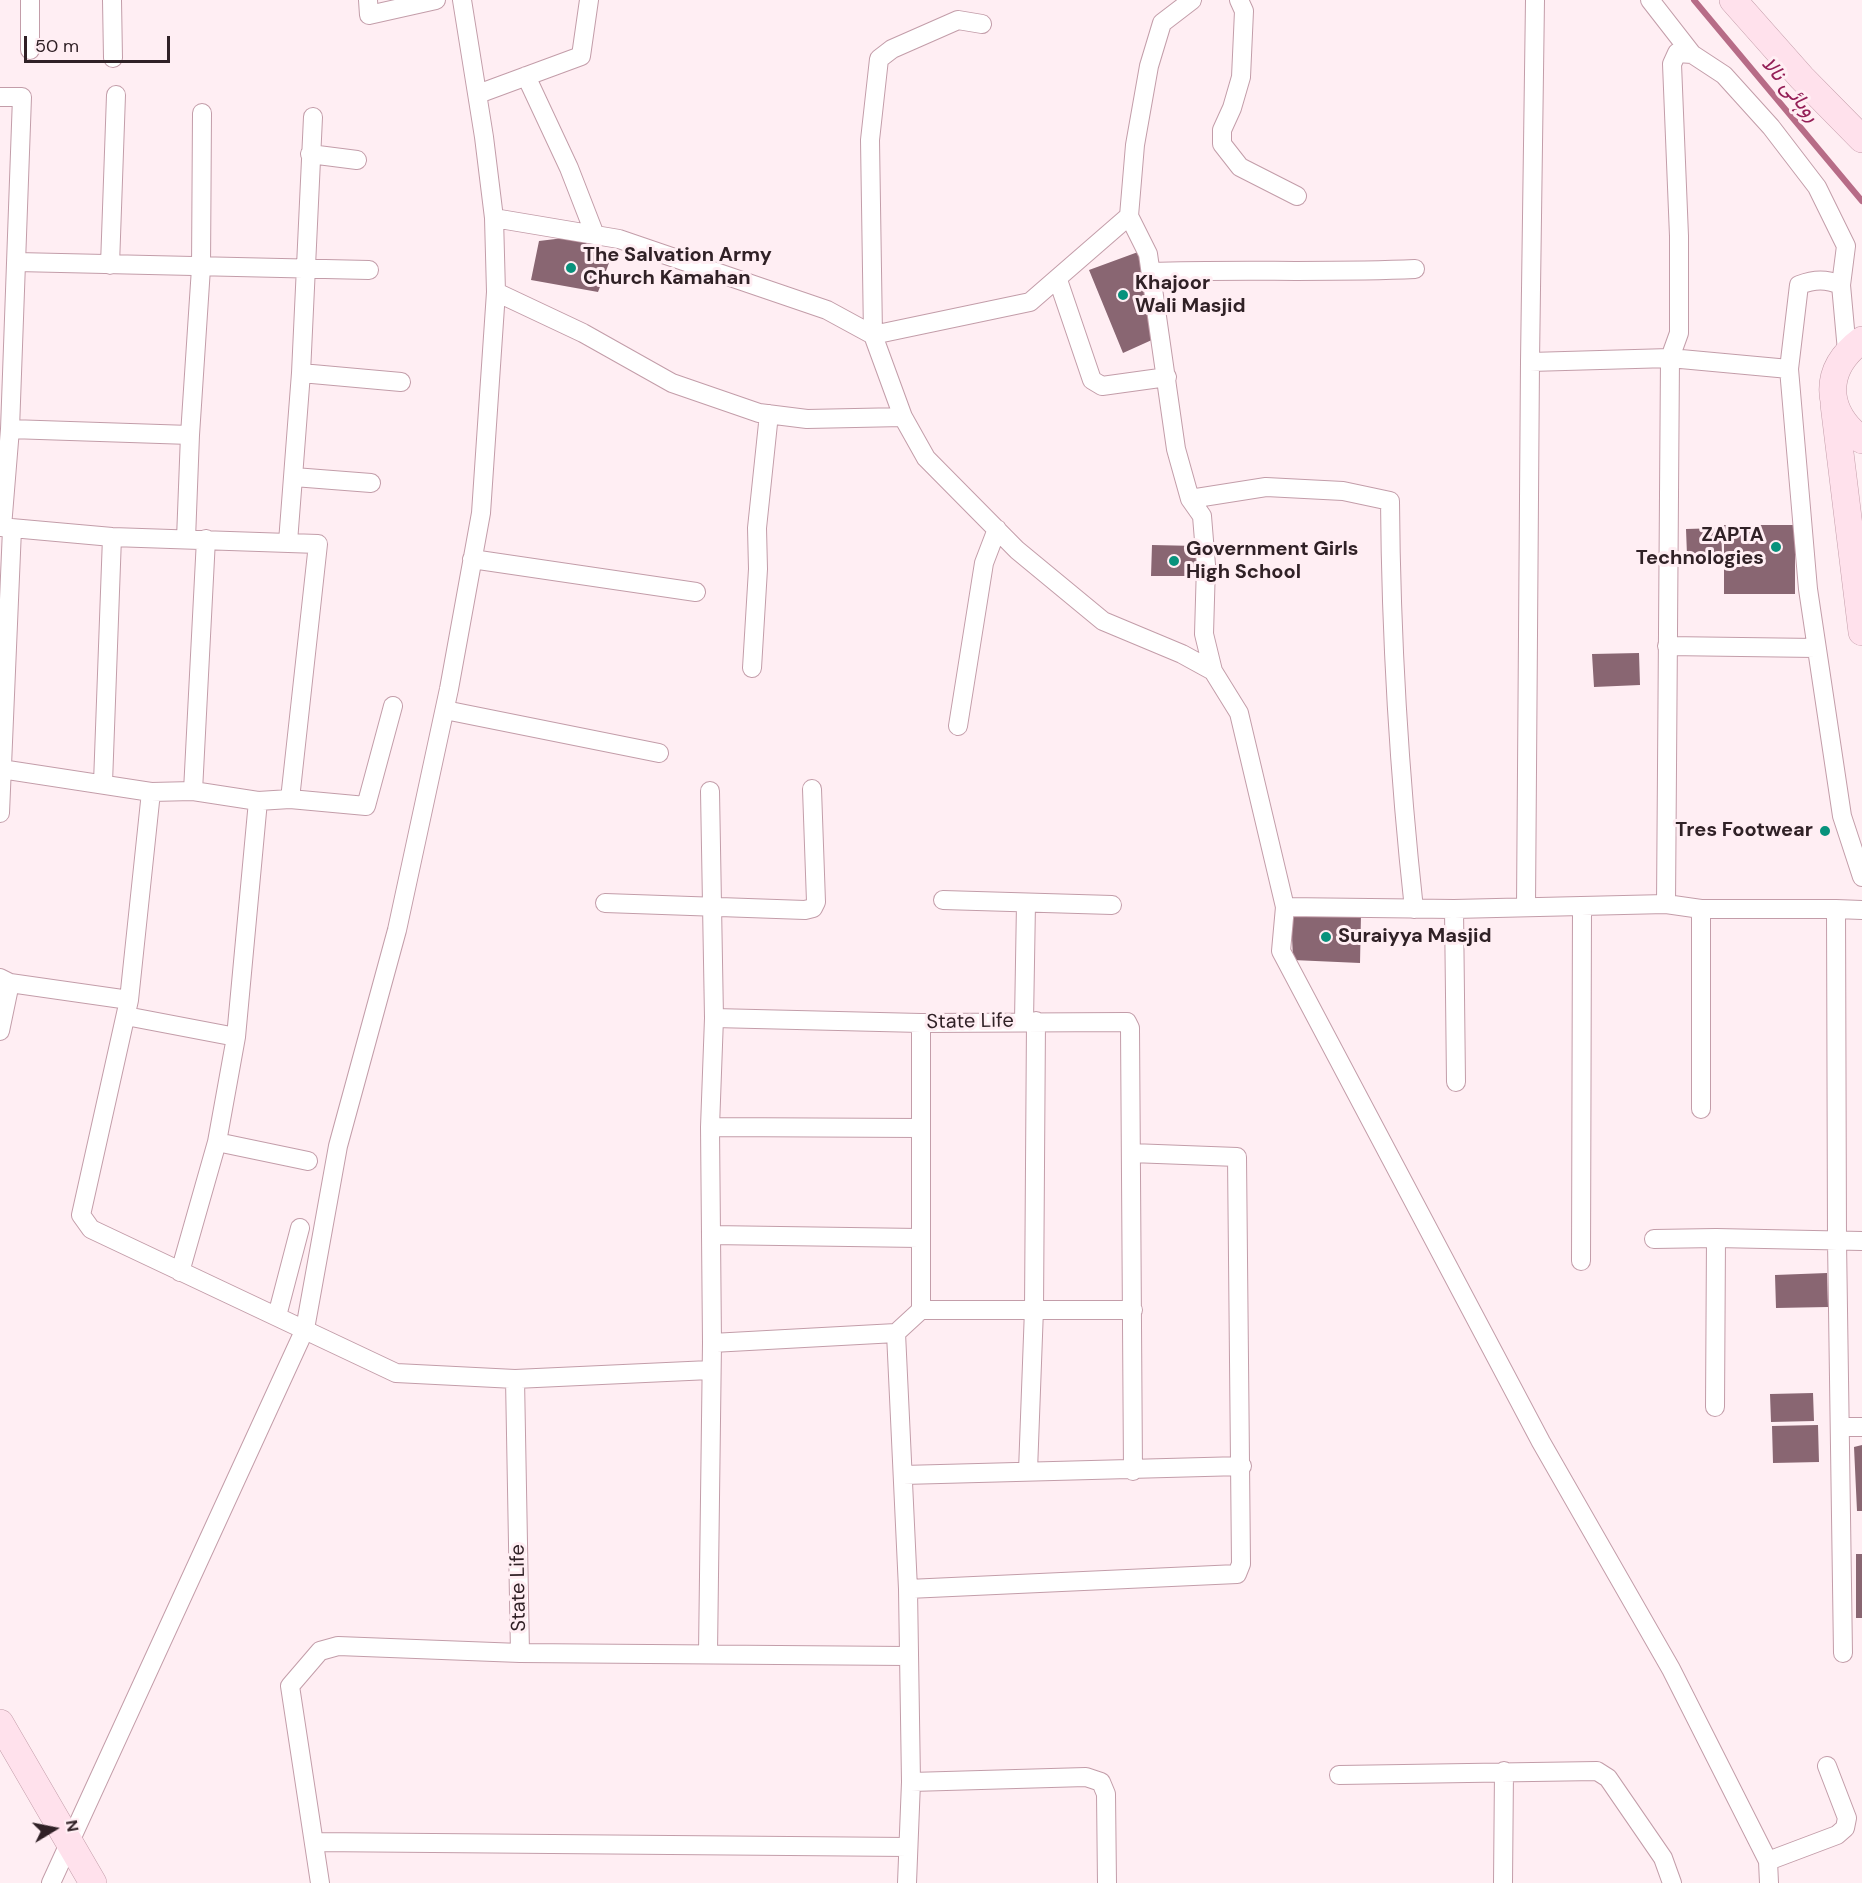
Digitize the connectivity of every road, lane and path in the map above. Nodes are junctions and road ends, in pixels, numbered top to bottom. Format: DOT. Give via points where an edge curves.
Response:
graph roads {
  1 [pos="30,0"];
  2 [pos="112,0"];
  3 [pos="368,0"];
  4 [pos="436,0"];
  5 [pos="462,0"];
  6 [pos="589,0"];
  7 [pos="1192,0"];
  8 [pos="1239,0"];
  9 [pos="1535,0"];
  10 [pos="1650,0"];
  11 [pos="1733,0"];
  12 [pos="982,24"];
  13 [pos="30,50"];
  14 [pos="1692,54"];
  15 [pos="113,58"];
  16 [pos="526,76"];
  17 [pos="478,94"];
  18 [pos="116,95"];
  19 [pos="0,97"];
  20 [pos="202,112"];
  21 [pos="313,117"];
  22 [pos="1862,138"];
  23 [pos="310,154"];
  24 [pos="357,160"];
  25 [pos="1297,195"];
  26 [pos="1129,216"];
  27 [pos="494,218"];
  28 [pos="595,235"];
  29 [pos="17,262"];
  30 [pos="110,265"];
  31 [pos="201,268"];
  32 [pos="1415,269"];
  33 [pos="305,270"];
  34 [pos="369,270"];
  35 [pos="1151,272"];
  36 [pos="1058,280"];
  37 [pos="1841,285"];
  38 [pos="496,292"];
  39 [pos="873,335"];
  40 [pos="1855,345"];
  41 [pos="1670,358"];
  42 [pos="1530,362"];
  43 [pos="1789,369"];
  44 [pos="301,373"];
  45 [pos="1167,377"];
  46 [pos="401,382"];
  47 [pos="1834,404"];
  48 [pos="770,414"];
  49 [pos="903,417"];
  50 [pos="7,423"];
  51 [pos="190,435"];
  52 [pos="1862,440"];
  53 [pos="294,477"];
  54 [pos="371,483"];
  55 [pos="1190,499"];
  56 [pos="5,528"];
  57 [pos="997,529"];
  58 [pos="112,537"];
  59 [pos="186,539"];
  60 [pos="206,539"];
  61 [pos="288,542"];
  62 [pos="472,559"];
  63 [pos="696,592"];
  64 [pos="1862,632"];
  65 [pos="1667,646"];
  66 [pos="1816,648"];
  67 [pos="752,668"];
  68 [pos="1213,671"];
  69 [pos="393,706"];
  70 [pos="445,710"];
  71 [pos="958,726"];
  72 [pos="659,753"];
  73 [pos="1,769"];
  74 [pos="103,783"];
  75 [pos="813,789"];
  76 [pos="193,791"];
  77 [pos="710,791"];
  78 [pos="151,792"];
  79 [pos="290,799"];
  80 [pos="258,801"];
  81 [pos="0,805"];
  82 [pos="0,813"];
  83 [pos="1862,877"];
  84 [pos="943,900"];
  85 [pos="605,903"];
  86 [pos="1026,903"];
  87 [pos="1666,904"];
  88 [pos="713,905"];
  89 [pos="1112,905"];
  90 [pos="1526,906"];
  91 [pos="1582,906"];
  92 [pos="1285,907"];
  93 [pos="1413,909"];
  94 [pos="1454,909"];
  95 [pos="1701,909"];
  96 [pos="1836,909"];
  97 [pos="1862,910"];
  98 [pos="5,980"];
  99 [pos="128,1008"];
  100 [pos="714,1018"];
  101 [pos="1030,1021"];
  102 [pos="921,1023"];
  103 [pos="0,1031"];
  104 [pos="236,1037"];
  105 [pos="1456,1082"];
  106 [pos="1701,1109"];
  107 [pos="710,1127"];
  108 [pos="920,1128"];
  109 [pos="217,1142"];
  110 [pos="1131,1153"];
  111 [pos="308,1161"];
  112 [pos="300,1228"];
  113 [pos="711,1235"];
  114 [pos="919,1238"];
  115 [pos="1716,1238"];
  116 [pos="1654,1239"];
  117 [pos="1836,1240"];
  118 [pos="1862,1241"];
  119 [pos="1581,1261"];
  120 [pos="180,1272"];
  121 [pos="1034,1309"];
  122 [pos="921,1310"];
  123 [pos="1133,1310"];
  124 [pos="277,1316"];
  125 [pos="305,1329"];
  126 [pos="896,1333"];
  127 [pos="712,1343"];
  128 [pos="710,1370"];
  129 [pos="515,1379"];
  130 [pos="1715,1407"];
  131 [pos="1840,1426"];
  132 [pos="1862,1427"];
  133 [pos="1242,1466"];
  134 [pos="1028,1470"];
  135 [pos="1133,1471"];
  136 [pos="903,1475"];
  137 [pos="908,1589"];
  138 [pos="520,1653"];
  139 [pos="708,1653"];
  140 [pos="1843,1653"];
  141 [pos="907,1656"];
  142 [pos="0,1723"];
  143 [pos="1827,1766"];
  144 [pos="1504,1771"];
  145 [pos="1339,1775"];
  146 [pos="911,1782"];
  147 [pos="71,1841"];
  148 [pos="314,1842"];
  149 [pos="908,1847"];
  150 [pos="1768,1861"];
  151 [pos="51,1883"];
  152 [pos="93,1883"];
  153 [pos="320,1883"];
  154 [pos="907,1883"];
  155 [pos="1107,1883"];
  156 [pos="1503,1883"];
  157 [pos="1672,1883"];
  158 [pos="1769,1883"];
  1 -- 13 [label="street"];
  2 -- 15 [label="street"];
  3 -- 4 [label="street" via="369,15"];
  5 -- 17 [label="street"];
  6 -- 16 [label="street" via="581,56"];
  7 -- 26 [label="street" via="1162,23 1158,33 1136,145"];
  8 -- 25 [label="street" via="1244,11 1241,77 1222,130 1222,144 1240,167"];
  9 -- 42 [label="street"];
  10 -- 14 [label="street"];
  11 -- 22 [label="main road"];
  12 -- 39 [label="street" via="958,20 892,49 879,59 870,140"];
  14 -- 37 [label="street" via="1724,75 1817,187 1846,246"];
  14 -- 41 [label="street" via="1677,53 1672,64 1679,333"];
  16 -- 17 [label="street"];
  16 -- 28 [label="street"];
  17 -- 27 [label="street"];
  18 -- 30 [label="street"];
  19 -- 29 [label="street" via="22,97"];
  20 -- 31 [label="street"];
  21 -- 23 [label="street"];
  23 -- 24 [label="street"];
  23 -- 33 [label="street"];
  26 -- 35 [label="street" via="1148,254"];
  26 -- 36 [label="street"];
  27 -- 28 [label="street"];
  27 -- 38 [label="street"];
  28 -- 39 [label="street" via="619,239 828,310"];
  29 -- 30 [label="street"];
  29 -- 50 [label="street"];
  30 -- 31 [label="street"];
  31 -- 33 [label="street"];
  31 -- 51 [label="street"];
  32 -- 35 [label="street"];
  33 -- 34 [label="street"];
  33 -- 44 [label="street"];
  35 -- 45 [label="street"];
  36 -- 39 [label="street" via="1030,302"];
  36 -- 45 [label="street" via="1092,380 1102,386"];
  37 -- 40 [label="street"];
  37 -- 43 [label="street" via="1828,279 1799,285"];
  38 -- 48 [label="street" via="583,333 672,383"];
  38 -- 62 [label="street" via="481,513"];
  39 -- 49 [label="street"];
  40 -- 47 [label="main road" via="1837,367 1832,385"];
  41 -- 42 [label="street"];
  41 -- 43 [label="street"];
  41 -- 65 [label="street"];
  42 -- 90 [label="street"];
  43 -- 66 [label="street"];
  44 -- 46 [label="street"];
  44 -- 53 [label="street"];
  45 -- 55 [label="street" via="1176,449"];
  47 -- 52 [label="main road" via="1844,425"];
  47 -- 64 [label="main road"];
  48 -- 49 [label="street" via="807,419"];
  48 -- 67 [label="street" via="757,528"];
  49 -- 57 [label="street" via="926,458"];
  50 -- 51 [label="street"];
  50 -- 56 [label="street"];
  51 -- 59 [label="street"];
  53 -- 54 [label="street"];
  53 -- 61 [label="street"];
  55 -- 68 [label="street" via="1202,516 1206,565 1204,634"];
  55 -- 93 [label="street" via="1266,487 1343,491 1390,501 1401,790"];
  56 -- 58 [label="street"];
  56 -- 73 [label="street"];
  57 -- 68 [label="street" via="1103,621"];
  57 -- 71 [label="street" via="984,563"];
  58 -- 59 [label="street"];
  58 -- 74 [label="street"];
  59 -- 60 [label="street"];
  60 -- 61 [label="street"];
  60 -- 76 [label="street"];
  61 -- 79 [label="street" via="318,544"];
  62 -- 63 [label="street"];
  62 -- 70 [label="street"];
  65 -- 66 [label="street"];
  65 -- 87 [label="street"];
  66 -- 83 [label="street" via="1842,816"];
  68 -- 92 [label="street" via="1239,712"];
  69 -- 79 [label="street" via="366,806"];
  70 -- 72 [label="street"];
  70 -- 125 [label="street" via="397,930 338,1146"];
  73 -- 74 [label="street"];
  73 -- 81 [label="street"];
  74 -- 78 [label="street"];
  75 -- 88 [label="street" via="813,908"];
  76 -- 78 [label="street"];
  76 -- 80 [label="street"];
  77 -- 88 [label="street"];
  78 -- 99 [label="street"];
  79 -- 80 [label="street"];
  80 -- 104 [label="street"];
  81 -- 82 [label="street"];
  84 -- 86 [label="street"];
  85 -- 88 [label="street"];
  86 -- 89 [label="street"];
  86 -- 101 [label="street"];
  87 -- 91 [label="street"];
  87 -- 95 [label="street"];
  88 -- 100 [label="street"];
  90 -- 91 [label="street"];
  90 -- 94 [label="street"];
  91 -- 119 [label="street"];
  92 -- 93 [label="street"];
  92 -- 150 [label="street" via="1281,951 1541,1442 1671,1669"];
  93 -- 94 [label="street"];
  94 -- 105 [label="street"];
  95 -- 96 [label="street"];
  95 -- 106 [label="street"];
  96 -- 97 [label="street"];
  96 -- 117 [label="street"];
  98 -- 99 [label="street"];
  98 -- 103 [label="street"];
  99 -- 104 [label="street"];
  99 -- 120 [label="street" via="81,1215 91,1229"];
  100 -- 102 [label="street, State Life"];
  100 -- 107 [label="street"];
  101 -- 102 [label="street, State Life"];
  101 -- 110 [label="street, State Life" via="1127,1022"];
  101 -- 121 [label="street"];
  102 -- 108 [label="street"];
  104 -- 109 [label="street"];
  107 -- 108 [label="street"];
  107 -- 113 [label="street"];
  108 -- 114 [label="street"];
  109 -- 111 [label="street"];
  109 -- 120 [label="street"];
  110 -- 123 [label="street, State Life"];
  110 -- 133 [label="street" via="1237,1157"];
  112 -- 124 [label="street"];
  113 -- 114 [label="street"];
  113 -- 127 [label="street"];
  114 -- 122 [label="street"];
  115 -- 116 [label="street"];
  115 -- 117 [label="street"];
  115 -- 130 [label="street"];
  117 -- 118 [label="street"];
  117 -- 131 [label="street"];
  120 -- 124 [label="street"];
  121 -- 122 [label="street"];
  121 -- 123 [label="street"];
  121 -- 134 [label="street"];
  122 -- 126 [label="street"];
  123 -- 135 [label="street, State Life"];
  124 -- 125 [label="street"];
  125 -- 129 [label="street" via="396,1373"];
  125 -- 147 [label="street"];
  126 -- 127 [label="street"];
  126 -- 136 [label="street"];
  127 -- 128 [label="street"];
  128 -- 129 [label="street"];
  128 -- 139 [label="street"];
  129 -- 138 [label="street, State Life"];
  131 -- 132 [label="street"];
  131 -- 140 [label="street"];
  133 -- 135 [label="street"];
  133 -- 137 [label="street" via="1241,1564 1237,1574"];
  134 -- 135 [label="street"];
  134 -- 136 [label="street"];
  136 -- 137 [label="street"];
  137 -- 141 [label="street"];
  138 -- 139 [label="street"];
  138 -- 148 [label="street, State Life" via="338,1646 320,1651 290,1686"];
  139 -- 141 [label="street"];
  141 -- 146 [label="street"];
  142 -- 147 [label="main road"];
  143 -- 150 [label="street" via="1847,1818 1845,1828 1837,1835"];
  144 -- 145 [label="street"];
  144 -- 156 [label="street"];
  144 -- 157 [label="street" via="1597,1771 1608,1778 1663,1858"];
  146 -- 149 [label="street"];
  146 -- 155 [label="street" via="1086,1777 1101,1782 1106,1794"];
  147 -- 151 [label="street"];
  147 -- 152 [label="main road"];
  148 -- 149 [label="street"];
  148 -- 153 [label="street, State Life"];
  149 -- 154 [label="street"];
  150 -- 158 [label="street"];
}
